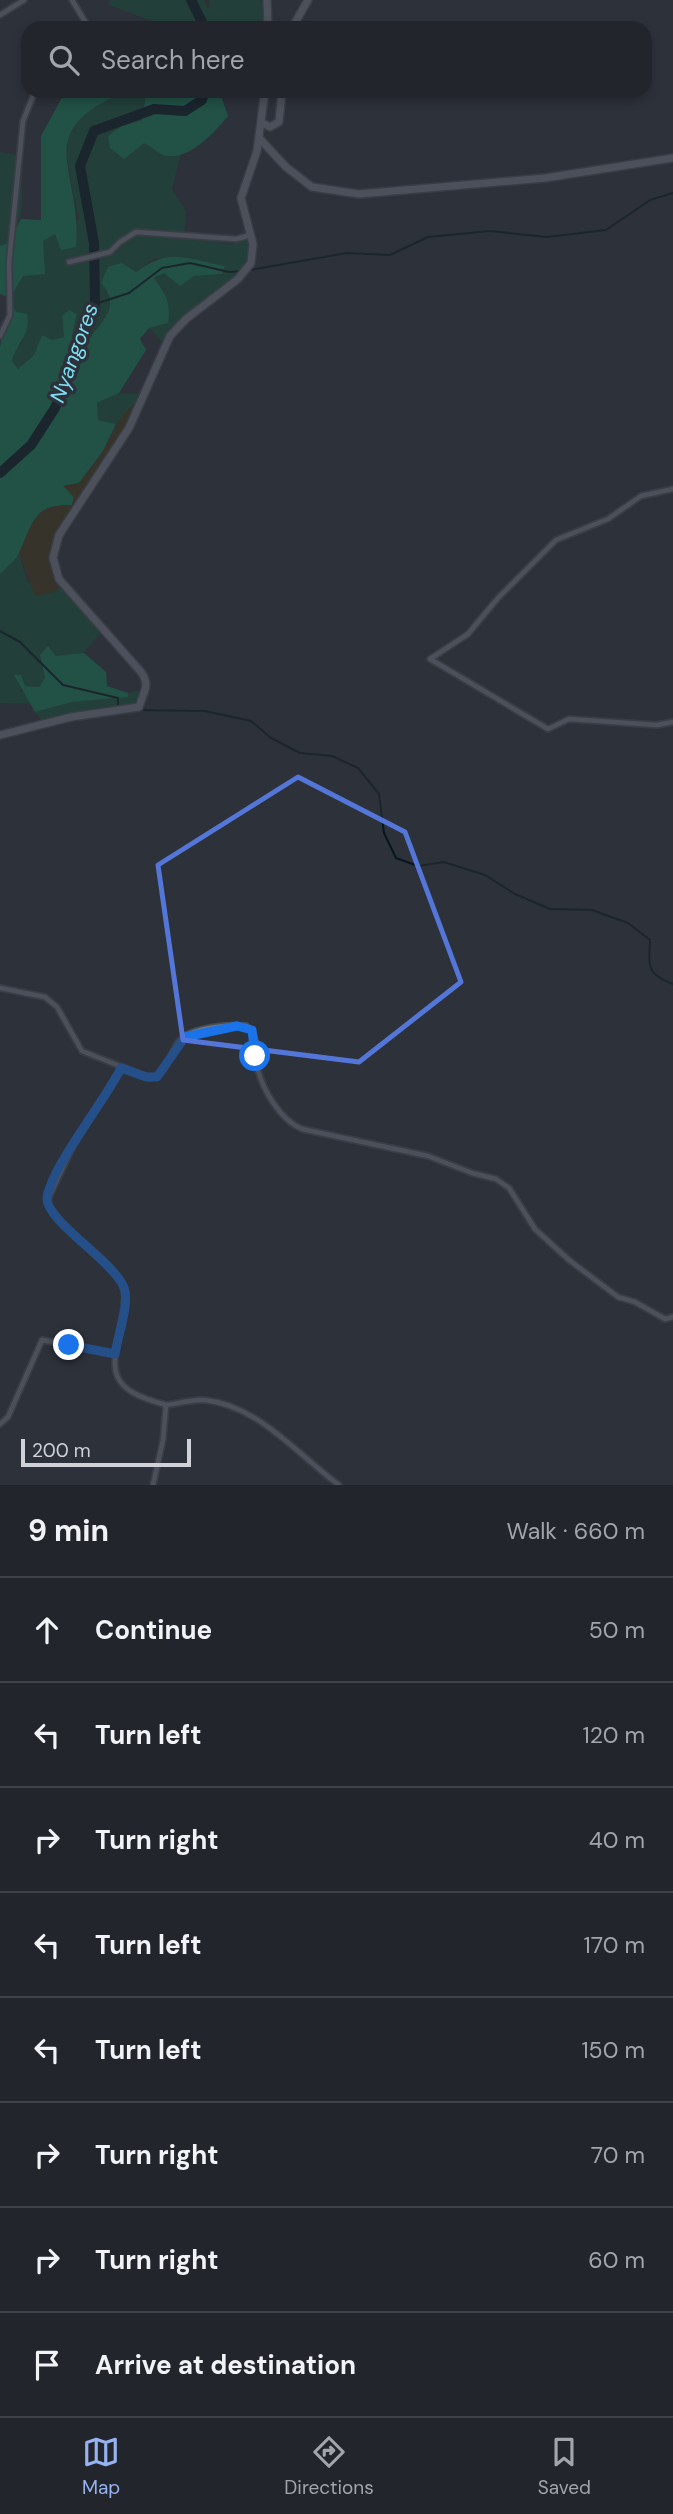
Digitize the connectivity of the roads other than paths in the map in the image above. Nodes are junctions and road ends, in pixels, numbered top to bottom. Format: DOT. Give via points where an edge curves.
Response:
graph roads {
  1 [pos="24,0"];
  2 [pos="72,0"];
  3 [pos="267,0"];
  4 [pos="308,0"];
  5 [pos="0,15"];
  6 [pos="85,21"];
  7 [pos="268,21"];
  8 [pos="296,21"];
  9 [pos="32,98"];
  10 [pos="264,98"];
  11 [pos="281,98"];
  12 [pos="261,122"];
  13 [pos="259,138"];
  14 [pos="673,158"];
  15 [pos="250,235"];
  16 [pos="69,262"];
  17 [pos="0,336"];
  18 [pos="673,489"];
  19 [pos="673,722"];
  20 [pos="0,735"];
  21 [pos="0,988"];
  22 [pos="121,1068"];
  23 [pos="673,1317"];
  24 [pos="115,1354"];
  25 [pos="166,1405"];
  26 [pos="0,1424"];
  27 [pos="153,1485"];
  28 [pos="339,1485"];
  1 -- 5 [label="street"];
  2 -- 6 [label="street"];
  3 -- 7 [label="street"];
  4 -- 8 [label="street"];
  9 -- 17 [label="street" via="23,121 9,263 10,315"];
  10 -- 12 [label="street"];
  11 -- 12 [label="street" via="279,122 273,127"];
  12 -- 13 [label="street"];
  13 -- 14 [label="street" via="312,187 359,194 545,178"];
  13 -- 15 [label="street" via="241,198"];
  15 -- 16 [label="street" via="236,239 136,232 110,252"];
  15 -- 20 [label="street" via="251,263 239,279 170,336 130,428 54,547 59,579 144,676 148,686 139,707 71,717"];
  18 -- 19 [label="street" via="641,496 608,519 556,540 468,634 430,659 548,729 569,719"];
  21 -- 22 [label="street" via="52,1001 79,1048"];
  22 -- 23 [label="street" via="157,1077 185,1037 246,1026 254,1035 260,1076 291,1123 428,1156 496,1179 509,1188 535,1229 592,1278 618,1297 665,1319"];
  22 -- 24 [label="street" via="67,1158 47,1202 123,1284 125,1299"];
  24 -- 25 [label="street" via="120,1385"];
  24 -- 26 [label="street" via="42,1340 8,1417"];
  25 -- 27 [label="street"];
  25 -- 28 [label="street" via="202,1400 240,1410"];
}
